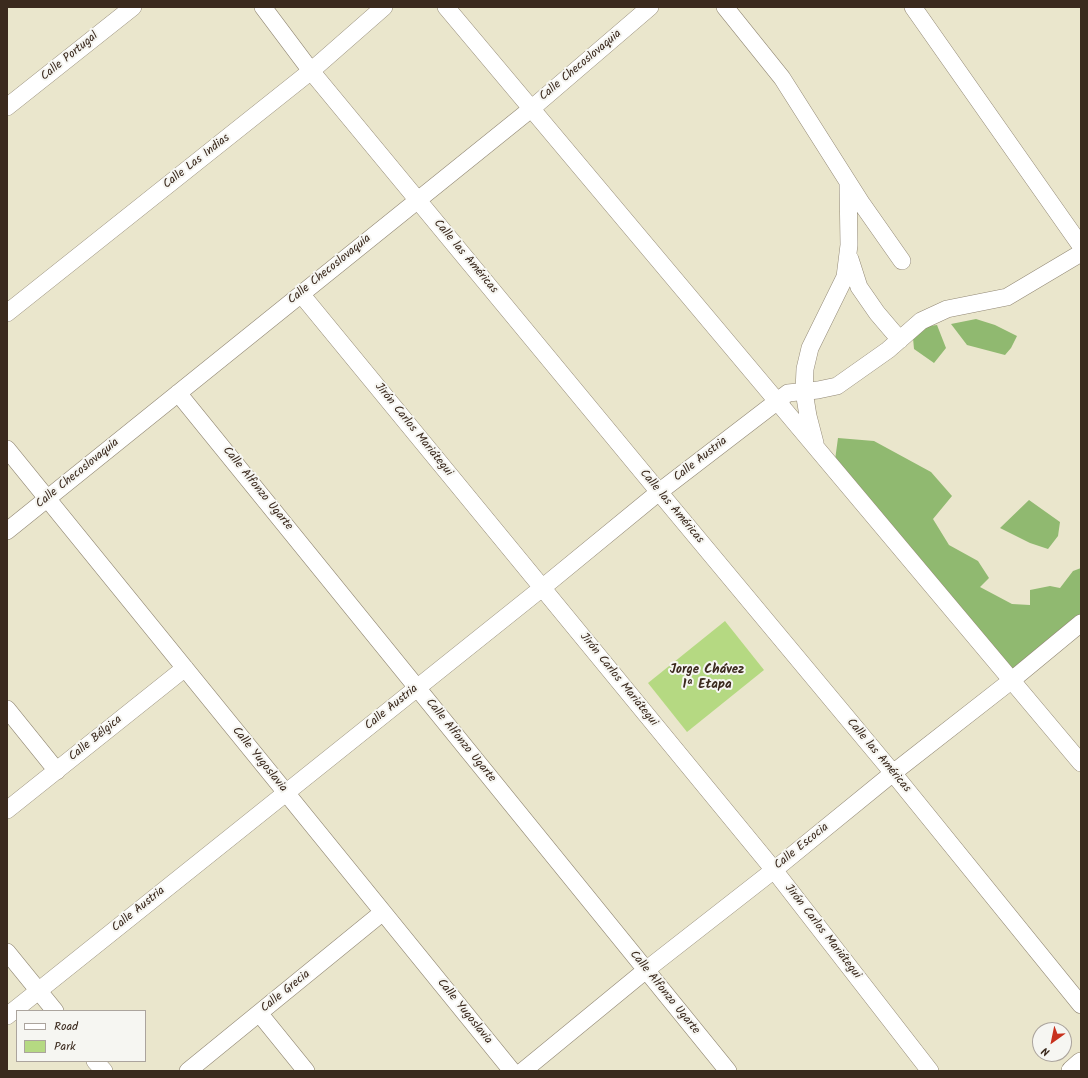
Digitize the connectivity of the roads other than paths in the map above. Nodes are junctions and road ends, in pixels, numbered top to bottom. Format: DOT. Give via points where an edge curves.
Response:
graph roads {
  1 [pos="133,7"];
  2 [pos="263,7"];
  3 [pos="384,7"];
  4 [pos="446,7"];
  5 [pos="650,7"];
  6 [pos="725,7"];
  7 [pos="913,7"];
  8 [pos="311,71"];
  9 [pos="7,108"];
  10 [pos="531,109"];
  11 [pos="848,182"];
  12 [pos="417,199"];
  13 [pos="1081,246"];
  14 [pos="848,253"];
  15 [pos="1081,253"];
  16 [pos="902,261"];
  17 [pos="301,294"];
  18 [pos="7,313"];
  19 [pos="900,340"];
  20 [pos="804,391"];
  21 [pos="178,393"];
  22 [pos="777,401"];
  23 [pos="816,447"];
  24 [pos="7,449"];
  25 [pos="659,492"];
  26 [pos="47,498"];
  27 [pos="7,530"];
  28 [pos="542,588"];
  29 [pos="1081,623"];
  30 [pos="185,668"];
  31 [pos="1012,680"];
  32 [pos="417,688"];
  33 [pos="7,709"];
  34 [pos="1081,763"];
  35 [pos="57,771"];
  36 [pos="893,773"];
  37 [pos="286,793"];
  38 [pos="7,810"];
  39 [pos="774,870"];
  40 [pos="383,912"];
  41 [pos="7,952"];
  42 [pos="646,970"];
  43 [pos="38,991"];
  44 [pos="1081,1005"];
  45 [pos="54,1010"];
  46 [pos="259,1013"];
  47 [pos="7,1016"];
  48 [pos="97,1062"];
  49 [pos="1081,1063"];
  50 [pos="104,1071"];
  51 [pos="188,1071"];
  52 [pos="306,1071"];
  53 [pos="512,1071"];
  54 [pos="523,1071"];
  55 [pos="728,1071"];
  56 [pos="930,1071"];
  57 [pos="1072,1071"];
  1 -- 9 [label="street, Calle Portugal"];
  2 -- 8 [label="street, Calle las Américas"];
  3 -- 8 [label="street, Calle Las Indias"];
  4 -- 10 [label="street"];
  5 -- 10 [label="street, Calle Checoslovaquia"];
  6 -- 11 [label="street" via="782,78"];
  7 -- 13 [label="street"];
  8 -- 12 [label="street, Calle las Américas"];
  8 -- 18 [label="street, Calle Las Indias"];
  10 -- 12 [label="street, Calle Checoslovaquia"];
  10 -- 22 [label="street"];
  11 -- 14 [label="street"];
  11 -- 16 [label="street"];
  12 -- 17 [label="street, Calle Checoslovaquia"];
  12 -- 25 [label="street, Calle las Américas"];
  14 -- 19 [label="street" via="859,287"];
  14 -- 20 [label="street" via="846,277 810,348 805,369"];
  15 -- 19 [label="street, Calle Austria" via="1007,297 947,309 921,321"];
  17 -- 21 [label="street, Calle Checoslovaquia"];
  17 -- 28 [label="street, Jirón Carlos Mariátegui"];
  19 -- 20 [label="street, Calle Austria" via="837,386"];
  20 -- 22 [label="street, Calle Austria" via="788,393"];
  20 -- 23 [label="street"];
  21 -- 26 [label="street, Calle Checoslovaquia"];
  21 -- 32 [label="street, Calle Alfonzo Ugarte"];
  22 -- 23 [label="street"];
  22 -- 25 [label="street, Calle Austria"];
  23 -- 31 [label="street"];
  24 -- 26 [label="street, Calle Yugoslavia"];
  25 -- 28 [label="street, Calle Austria"];
  25 -- 36 [label="street, Calle las Américas"];
  26 -- 27 [label="street, Calle Checoslovaquia"];
  26 -- 30 [label="street, Calle Yugoslavia"];
  28 -- 32 [label="street, Calle Austria"];
  28 -- 39 [label="street, Jirón Carlos Mariátegui"];
  29 -- 31 [label="street, Calle Escocia"];
  30 -- 35 [label="street, Calle Bélgica"];
  30 -- 37 [label="street, Calle Yugoslavia"];
  31 -- 34 [label="street"];
  31 -- 36 [label="street, Calle Escocia"];
  32 -- 37 [label="street, Calle Austria"];
  32 -- 42 [label="street, Calle Alfonzo Ugarte"];
  33 -- 35 [label="street"];
  35 -- 38 [label="street, Calle Bélgica"];
  36 -- 39 [label="street, Calle Escocia"];
  36 -- 44 [label="street, Calle las Américas"];
  37 -- 40 [label="street, Calle Yugoslavia"];
  37 -- 43 [label="street, Calle Austria"];
  39 -- 42 [label="street, Calle Escocia"];
  39 -- 56 [label="street, Jirón Carlos Mariátegui"];
  40 -- 46 [label="street, Calle Grecia"];
  40 -- 53 [label="street, Calle Yugoslavia"];
  41 -- 43 [label="street"];
  42 -- 54 [label="street, Calle Escocia"];
  42 -- 55 [label="street, Calle Alfonzo Ugarte"];
  43 -- 45 [label="street"];
  43 -- 47 [label="street, Calle Austria"];
  46 -- 51 [label="street, Calle Grecia"];
  46 -- 52 [label="street"];
  48 -- 50 [label="street"];
  49 -- 57 [label="street"];
}
